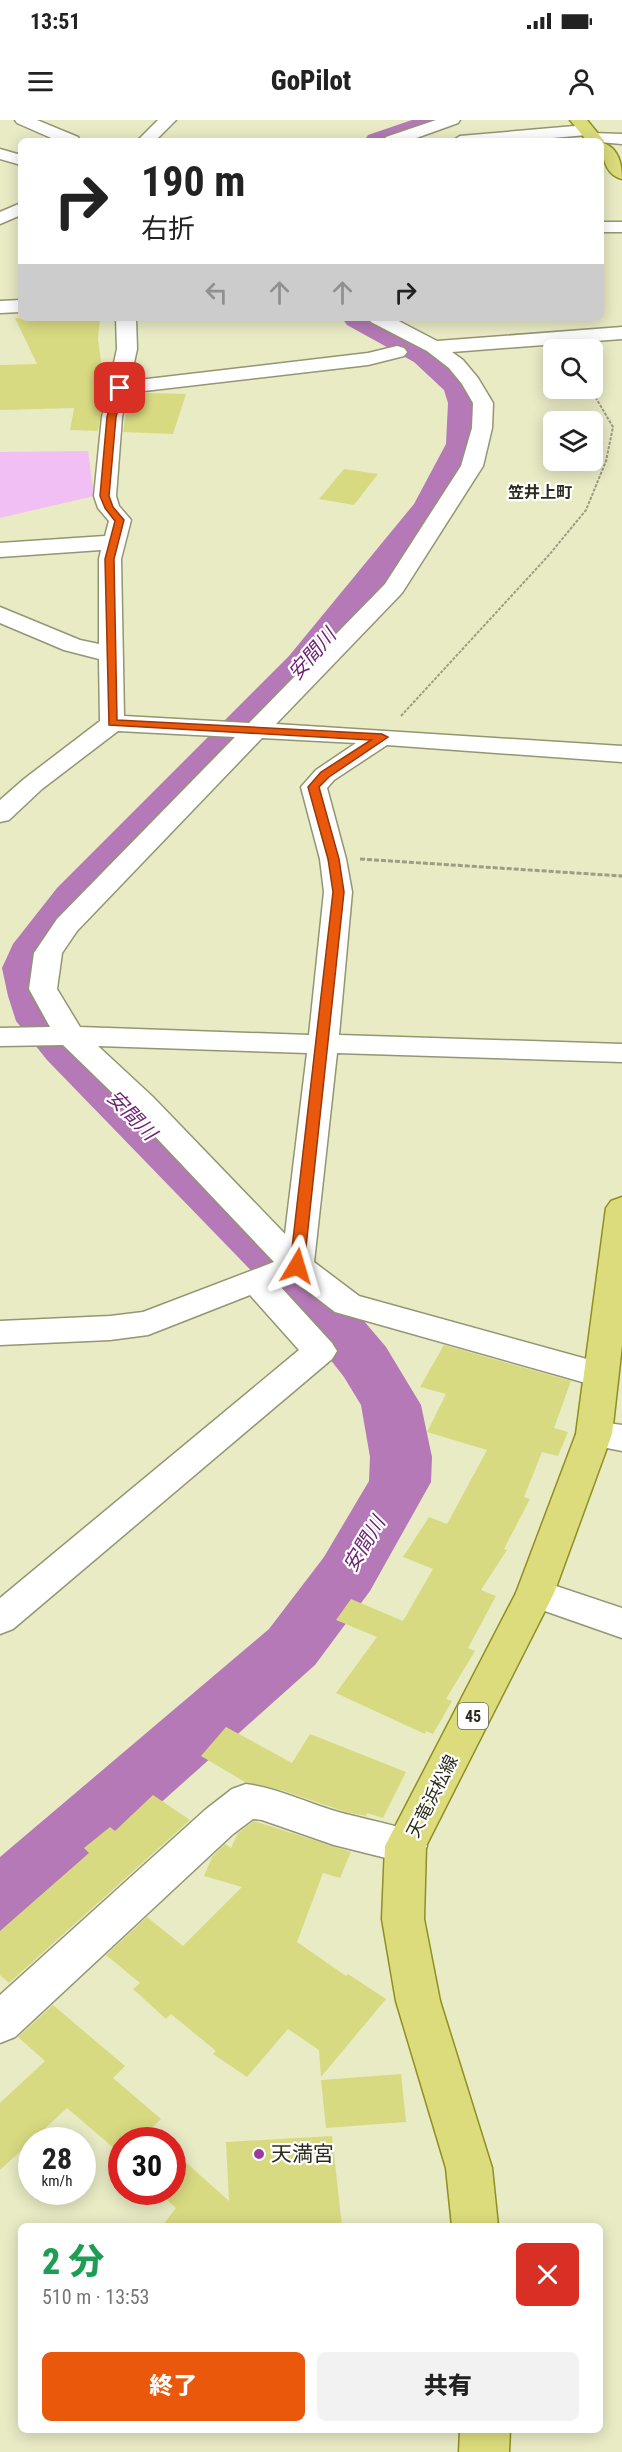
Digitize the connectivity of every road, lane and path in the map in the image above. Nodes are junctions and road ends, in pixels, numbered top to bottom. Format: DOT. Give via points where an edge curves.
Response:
graph roads {
  1 [pos="23,120"];
  2 [pos="168,120"];
  3 [pos="452,120"];
  4 [pos="591,136"];
  5 [pos="65,138"];
  6 [pos="148,138"];
  7 [pos="401,138"];
  8 [pos="539,138"];
  9 [pos="622,139"];
  10 [pos="604,152"];
  11 [pos="0,154"];
  12 [pos="18,159"];
  13 [pos="622,174"];
  14 [pos="18,210"];
  15 [pos="0,219"];
  16 [pos="622,227"];
  17 [pos="604,228"];
  18 [pos="18,306"];
  19 [pos="0,307"];
  20 [pos="126,321"];
  21 [pos="384,321"];
  22 [pos="622,333"];
  23 [pos="434,346"];
  24 [pos="397,352"];
  25 [pos="120,388"];
  26 [pos="596,399"];
  27 [pos="114,542"];
  28 [pos="0,550"];
  29 [pos="0,614"];
  30 [pos="110,654"];
  31 [pos="112,723"];
  32 [pos="246,730"];
  33 [pos="382,737"];
  34 [pos="622,754"];
  35 [pos="0,814"];
  36 [pos="333,858"];
  37 [pos="622,876"];
  38 [pos="60,1036"];
  39 [pos="0,1037"];
  40 [pos="322,1044"];
  41 [pos="622,1053"];
  42 [pos="622,1208"];
  43 [pos="279,1272"];
  44 [pos="0,1333"];
  45 [pos="600,1375"];
  46 [pos="608,1436"];
  47 [pos="535,1593"];
  48 [pos="0,1619"];
  49 [pos="622,1623"];
  50 [pos="406,1846"];
  51 [pos="0,2023"];
  52 [pos="476,2223"];
  53 [pos="485,2433"];
  54 [pos="484,2452"];
  1 -- 5 [label="street"];
  2 -- 6 [label="street"];
  3 -- 7 [label="street"];
  4 -- 8 [label="street"];
  4 -- 9 [label="street"];
  10 -- 13 [label="main road"];
  11 -- 12 [label="street"];
  14 -- 15 [label="street"];
  16 -- 17 [label="street"];
  18 -- 19 [label="street"];
  20 -- 25 [label="street" via="127,349"];
  21 -- 23 [label="street"];
  22 -- 23 [label="street"];
  23 -- 32 [label="street" via="456,364 483,403 482,428 472,466 394,588"];
  24 -- 25 [label="street" via="368,359"];
  25 -- 27 [label="street" via="112,417 105,496 120,520"];
  26 -- 33 [label="path" via="613,427 606,460 586,510"];
  27 -- 28 [label="street"];
  27 -- 30 [label="street" via="110,559"];
  29 -- 30 [label="street" via="72,645"];
  30 -- 31 [label="street"];
  31 -- 32 [label="street"];
  31 -- 35 [label="street"];
  32 -- 33 [label="street"];
  32 -- 38 [label="street" via="67,925 48,953 44,989"];
  33 -- 34 [label="street"];
  33 -- 36 [label="street" via="325,775 314,787"];
  36 -- 37 [label="path"];
  36 -- 40 [label="street" via="338,892"];
  38 -- 39 [label="street"];
  38 -- 40 [label="street"];
  38 -- 43 [label="street" via="142,1104"];
  40 -- 41 [label="street"];
  40 -- 43 [label="street"];
  42 -- 45 [label="main road, 天竜浜松線 / 45"];
  43 -- 44 [label="street" via="148,1323"];
  43 -- 45 [label="street" via="347,1304"];
  43 -- 48 [label="street" via="320,1351"];
  45 -- 46 [label="main road, 天竜浜松線 / 45"];
  46 -- 47 [label="main road, 天竜浜松線 / 45"];
  47 -- 49 [label="street"];
  47 -- 50 [label="main road, 天竜浜松線 / 45"];
  50 -- 51 [label="street" via="246,1801"];
  50 -- 52 [label="main road, 天竜浜松線 / 45" via="403,1919 418,2001 469,2168"];
  53 -- 54 [label="main road"];
}
